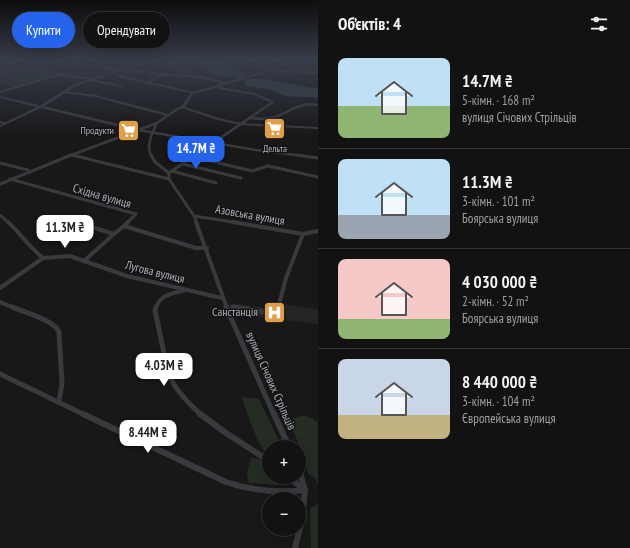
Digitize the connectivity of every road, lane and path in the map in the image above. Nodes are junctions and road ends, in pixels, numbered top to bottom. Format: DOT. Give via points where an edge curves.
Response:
graph roads {
  1 [pos="23,86"];
  2 [pos="76,86"];
  3 [pos="159,86"];
  4 [pos="216,86"];
  5 [pos="208,88"];
  6 [pos="220,88"];
  7 [pos="0,92"];
  8 [pos="62,92"];
  9 [pos="193,93"];
  10 [pos="0,97"];
  11 [pos="318,105"];
  12 [pos="42,106"];
  13 [pos="183,107"];
  14 [pos="168,115"];
  15 [pos="248,118"];
  16 [pos="0,122"];
  17 [pos="157,123"];
  18 [pos="6,124"];
  19 [pos="241,124"];
  20 [pos="0,126"];
  21 [pos="318,128"];
  22 [pos="138,130"];
  23 [pos="152,132"];
  24 [pos="215,142"];
  25 [pos="71,155"];
  26 [pos="194,156"];
  27 [pos="318,158"];
  28 [pos="0,163"];
  29 [pos="183,164"];
  30 [pos="29,170"];
  31 [pos="171,172"];
  32 [pos="318,177"];
  33 [pos="241,178"];
  34 [pos="10,179"];
  35 [pos="169,179"];
  36 [pos="216,183"];
  37 [pos="0,184"];
  38 [pos="0,216"];
  39 [pos="194,216"];
  40 [pos="63,219"];
  41 [pos="124,226"];
  42 [pos="318,231"];
  43 [pos="114,234"];
  44 [pos="303,234"];
  45 [pos="207,248"];
  46 [pos="43,258"];
  47 [pos="84,261"];
  48 [pos="0,288"];
  49 [pos="186,290"];
  50 [pos="222,298"];
  51 [pos="0,302"];
  52 [pos="234,307"];
  53 [pos="0,374"];
  54 [pos="59,401"];
  55 [pos="286,440"];
  56 [pos="262,456"];
  57 [pos="298,484"];
  58 [pos="303,484"];
  59 [pos="305,490"];
  60 [pos="295,548"];
  1 -- 7 [label="street"];
  2 -- 8 [label="street"];
  3 -- 9 [label="street"];
  4 -- 5 [label="street"];
  5 -- 6 [label="street"];
  5 -- 9 [label="street"];
  6 -- 15 [label="street" via="254,94 274,102"];
  8 -- 12 [label="street"];
  8 -- 14 [label="street" via="96,96"];
  9 -- 13 [label="street"];
  10 -- 12 [label="street"];
  11 -- 15 [label="street" via="303,103 271,118"];
  12 -- 18 [label="street"];
  12 -- 22 [label="street"];
  13 -- 14 [label="street"];
  13 -- 19 [label="street"];
  14 -- 17 [label="street"];
  15 -- 19 [label="street"];
  16 -- 18 [label="street"];
  17 -- 22 [label="street"];
  17 -- 23 [label="street"];
  18 -- 20 [label="street"];
  19 -- 21 [label="street"];
  19 -- 24 [label="street"];
  22 -- 23 [label="street"];
  22 -- 25 [label="street"];
  23 -- 24 [label="street"];
  23 -- 31 [label="street" via="149,151 151,157 154,163"];
  24 -- 26 [label="street"];
  24 -- 27 [label="street"];
  25 -- 30 [label="street"];
  25 -- 35 [label="street"];
  26 -- 29 [label="street"];
  26 -- 32 [label="street" via="252,171 268,166"];
  28 -- 30 [label="street"];
  29 -- 31 [label="street"];
  29 -- 33 [label="street"];
  30 -- 34 [label="street"];
  31 -- 35 [label="street"];
  31 -- 36 [label="street"];
  34 -- 37 [label="street"];
  34 -- 41 [label="street, Східна вулиця" via="136,214"];
  35 -- 39 [label="street, вулиця Січових Стрільців"];
  38 -- 46 [label="street"];
  39 -- 44 [label="street, Азовська вулиця"];
  39 -- 45 [label="street, вулиця Січових Стрільців"];
  40 -- 43 [label="street"];
  41 -- 43 [label="street"];
  41 -- 45 [label="street, Східна вулиця" via="196,248"];
  42 -- 44 [label="street"];
  43 -- 47 [label="street"];
  44 -- 52 [label="street" via="286,278 277,314"];
  45 -- 50 [label="street, вулиця Січових Стрільців"];
  46 -- 47 [label="street, Лугова вулиця" via="70,256"];
  46 -- 48 [label="street"];
  47 -- 49 [label="street, Лугова вулиця" via="127,276"];
  49 -- 50 [label="street, Лугова вулиця"];
  49 -- 56 [label="street" via="162,297 158,300 155,310 172,383 212,424"];
  50 -- 55 [label="street, вулиця Січових Стрільців"];
  51 -- 54 [label="street" via="57,327 62,384"];
  53 -- 54 [label="street"];
  54 -- 59 [label="street" via="237,486 253,491 283,493"];
  57 -- 59 [label="street"];
  58 -- 59 [label="street"];
  59 -- 60 [label="street" via="302,520"];
}
